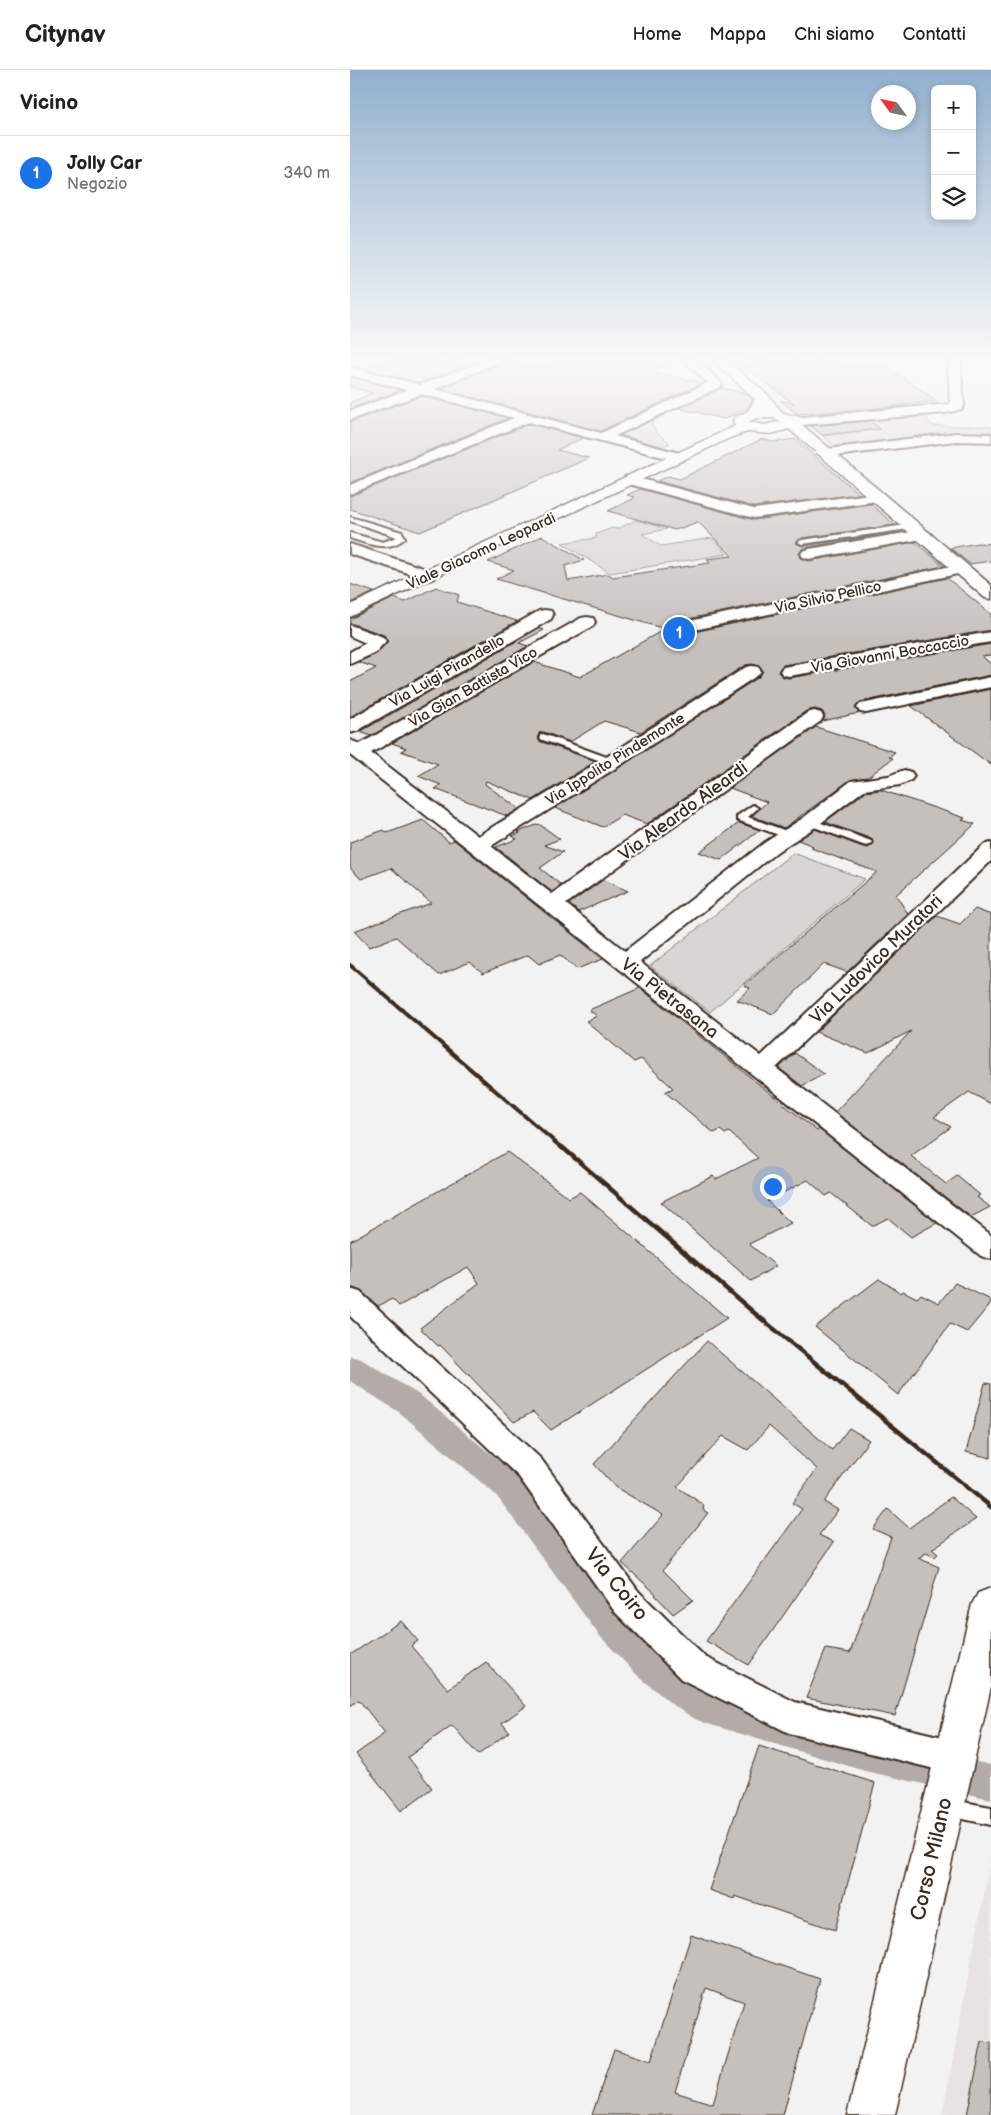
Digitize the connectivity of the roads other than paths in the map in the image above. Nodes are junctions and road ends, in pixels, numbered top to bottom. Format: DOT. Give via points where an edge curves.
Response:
graph roads {
  1 [pos="435,455"];
  2 [pos="830,455"];
  3 [pos="672,456"];
  4 [pos="630,480"];
  5 [pos="350,490"];
  6 [pos="878,497"];
  7 [pos="350,519"];
  8 [pos="918,531"];
  9 [pos="350,535"];
  10 [pos="806,548"];
  11 [pos="352,551"];
  12 [pos="961,569"];
  13 [pos="423,573"];
  14 [pos="991,594"];
  15 [pos="350,601"];
  16 [pos="350,612"];
  17 [pos="545,615"];
  18 [pos="587,622"];
  19 [pos="694,625"];
  20 [pos="350,630"];
  21 [pos="991,637"];
  22 [pos="350,659"];
  23 [pos="752,671"];
  24 [pos="789,671"];
  25 [pos="991,682"];
  26 [pos="866,708"];
  27 [pos="814,717"];
  28 [pos="350,727"];
  29 [pos="543,737"];
  30 [pos="354,749"];
  31 [pos="612,762"];
  32 [pos="904,776"];
  33 [pos="753,808"];
  34 [pos="810,822"];
  35 [pos="788,835"];
  36 [pos="868,843"];
  37 [pos="477,846"];
  38 [pos="991,849"];
  39 [pos="552,904"];
  40 [pos="624,962"];
  41 [pos="761,1069"];
  42 [pos="991,1249"];
  43 [pos="350,1299"];
  44 [pos="991,1604"];
  45 [pos="955,1758"];
  46 [pos="944,1806"];
  47 [pos="991,1816"];
  48 [pos="871,2115"];
  1 -- 5 [label="street"];
  2 -- 6 [label="main road"];
  3 -- 4 [label="main road, Viale Giacomo Leopardi"];
  3 -- 13 [label="main road, Viale Giacomo Leopardi"];
  4 -- 6 [label="street" via="754,514"];
  4 -- 13 [label="main road, Viale Giacomo Leopardi"];
  6 -- 8 [label="main road"];
  7 -- 9 [label="lane" via="399,534 401,538 391,544 380,544"];
  8 -- 10 [label="street"];
  8 -- 12 [label="main road"];
  11 -- 13 [label="street"];
  12 -- 14 [label="main road"];
  12 -- 19 [label="street, Via Silvio Pellico"];
  13 -- 15 [label="main road, Viale Giacomo Leopardi"];
  13 -- 16 [label="main road, Viale Giacomo Leopardi"];
  17 -- 28 [label="street, Via Luigi Pirandello"];
  18 -- 30 [label="street, Via Gian Battista Vico"];
  20 -- 22 [label="street" via="377,641 370,649"];
  21 -- 24 [label="street, Via Giovanni Boccaccio"];
  23 -- 31 [label="street, Via Ippolito Pindemonte"];
  25 -- 26 [label="street"];
  27 -- 39 [label="street, Via Aleardo Aleardi"];
  29 -- 31 [label="lane"];
  30 -- 37 [label="street, Via Pietrasana"];
  31 -- 37 [label="street, Via Ippolito Pindemonte"];
  32 -- 34 [label="street" via="896,782 858,785"];
  33 -- 35 [label="lane" via="741,818"];
  34 -- 35 [label="street"];
  34 -- 36 [label="lane"];
  35 -- 40 [label="street"];
  37 -- 39 [label="street, Via Pietrasana"];
  38 -- 41 [label="street, Via Ludovico Muratori"];
  39 -- 40 [label="street, Via Pietrasana"];
  40 -- 41 [label="street, Via Pietrasana"];
  41 -- 42 [label="street, Via Pietrasana"];
  43 -- 45 [label="street, Via Coiro" via="530,1468 627,1602 693,1668 788,1717"];
  44 -- 45 [label="main road, Corso Milano"];
  45 -- 46 [label="main road, Corso Milano"];
  46 -- 47 [label="lane"];
  46 -- 48 [label="main road, Corso Milano"];
}
